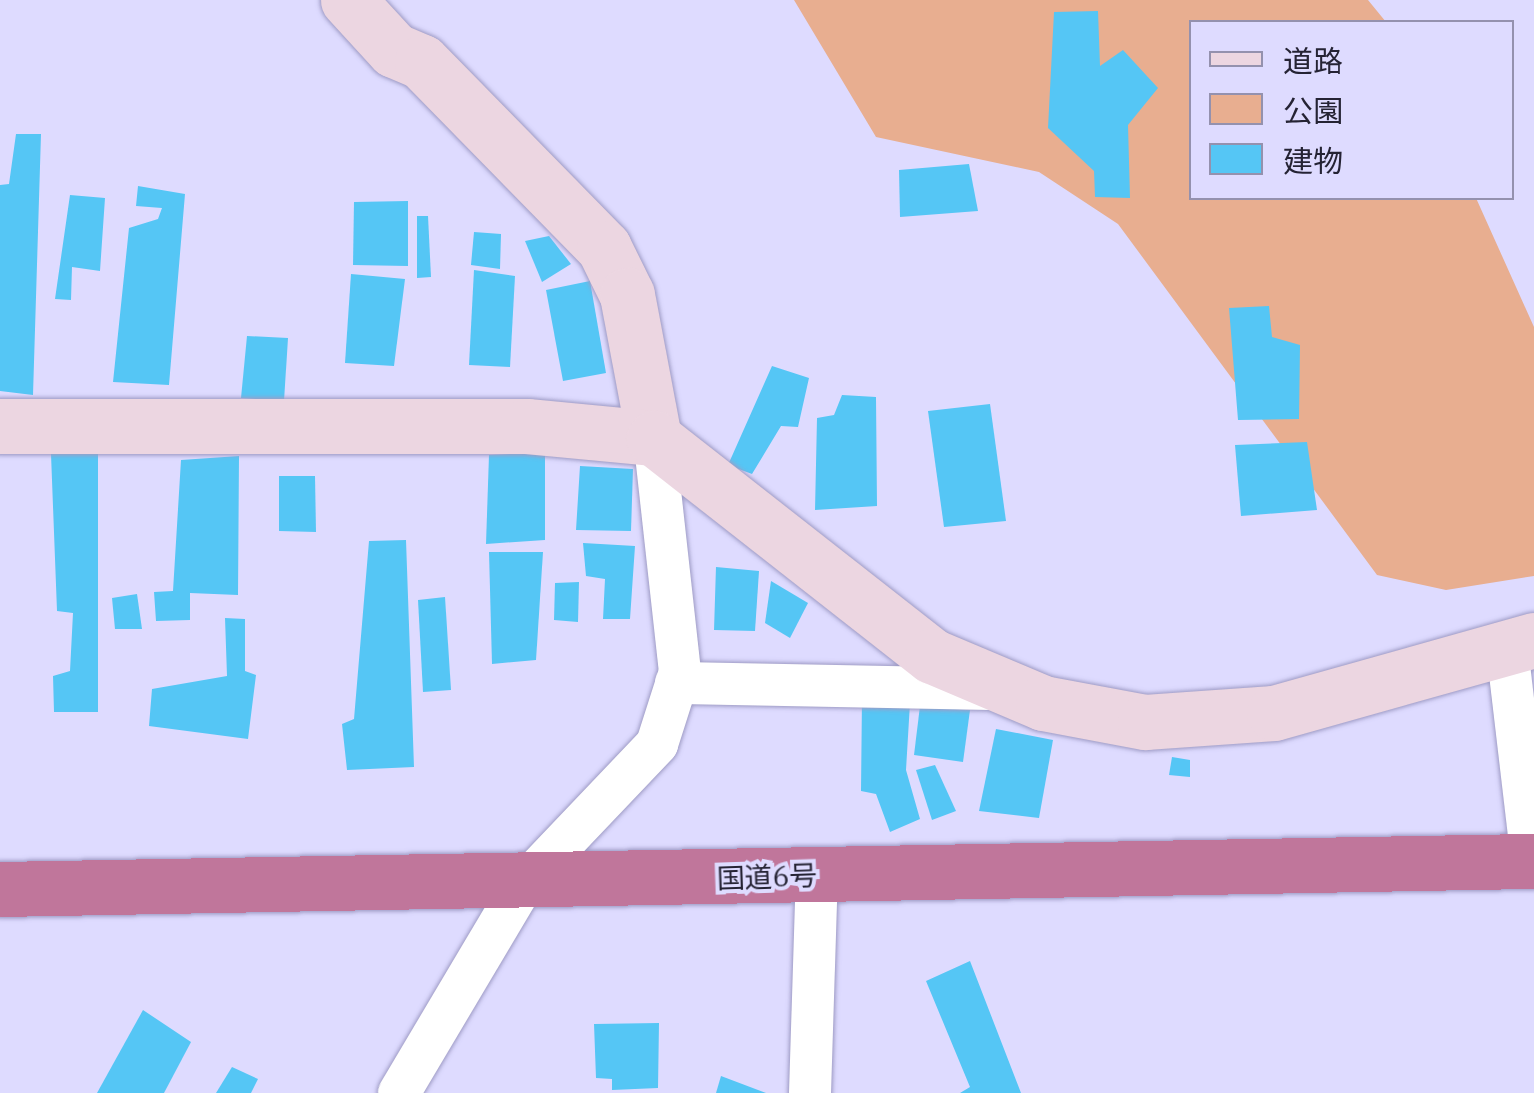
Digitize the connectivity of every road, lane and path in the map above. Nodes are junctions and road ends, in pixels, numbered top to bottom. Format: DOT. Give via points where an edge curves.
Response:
graph roads {
  1 [pos="348,0"];
  2 [pos="0,426"];
  3 [pos="654,438"];
  4 [pos="1520,644"];
  5 [pos="676,683"];
  6 [pos="1011,690"];
  7 [pos="1533,861"];
  8 [pos="818,874"];
  9 [pos="522,886"];
  10 [pos="0,889"];
  11 [pos="399,1093"];
  12 [pos="810,1093"];
  1 -- 3 [label="street" via="604,248 628,295"];
  2 -- 3 [label="street" via="527,426"];
  3 -- 5 [label="street"];
  3 -- 6 [label="street" via="932,656"];
  4 -- 6 [label="street" via="1274,713 1204,722 1103,716"];
  4 -- 7 [label="street"];
  5 -- 6 [label="street"];
  5 -- 9 [label="street" via="656,744"];
  7 -- 8 [label="highway, 国道6号"];
  8 -- 9 [label="highway, 国道6号"];
  8 -- 12 [label="street"];
  9 -- 10 [label="highway, 国道6号"];
  9 -- 11 [label="street"];
}
